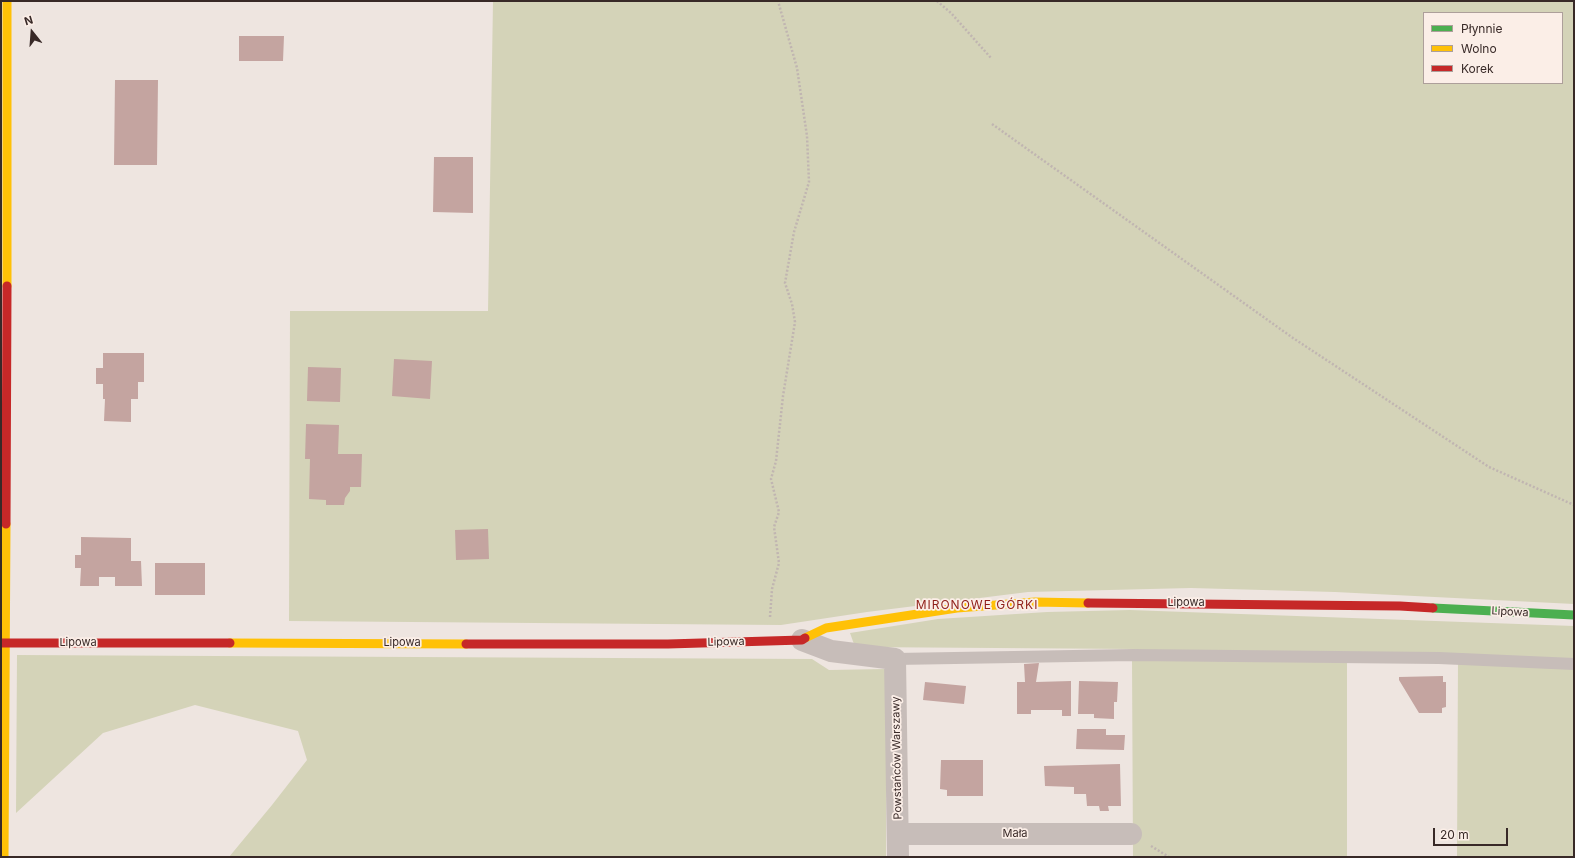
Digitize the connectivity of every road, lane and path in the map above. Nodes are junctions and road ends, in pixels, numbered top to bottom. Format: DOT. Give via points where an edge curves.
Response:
graph roads {
  1 [pos="7,1"];
  2 [pos="778,1"];
  3 [pos="937,1"];
  4 [pos="991,58"];
  5 [pos="992,124"];
  6 [pos="1574,505"];
  7 [pos="1574,615"];
  8 [pos="802,640"];
  9 [pos="768,641"];
  10 [pos="3,643"];
  11 [pos="895,659"];
  12 [pos="1574,664"];
  13 [pos="898,834"];
  14 [pos="1131,834"];
  15 [pos="4,857"];
  16 [pos="898,857"];
  1 -- 10 [label="street" via="7,412"];
  2 -- 9 [label="path" via="797,68 807,136 809,182 794,232 785,283 795,322 772,479 779,512 774,527 779,563 772,589"];
  3 -- 4 [label="path"];
  5 -- 6 [label="path" via="1292,338 1489,468"];
  7 -- 8 [label="street, Lipowa" via="1393,606 1035,602 957,608 826,628"];
  8 -- 9 [label="street, Lipowa"];
  8 -- 11 [label="street, Lipowa" via="831,651"];
  9 -- 10 [label="street, Lipowa" via="668,644"];
  10 -- 15 [label="street"];
  11 -- 12 [label="lane, Lipowa" via="1133,655 1439,658"];
  11 -- 13 [label="street, Powstańców Warszawy"];
  13 -- 14 [label="street, Mała"];
  13 -- 16 [label="street, Powstańców Warszawy"];
}
